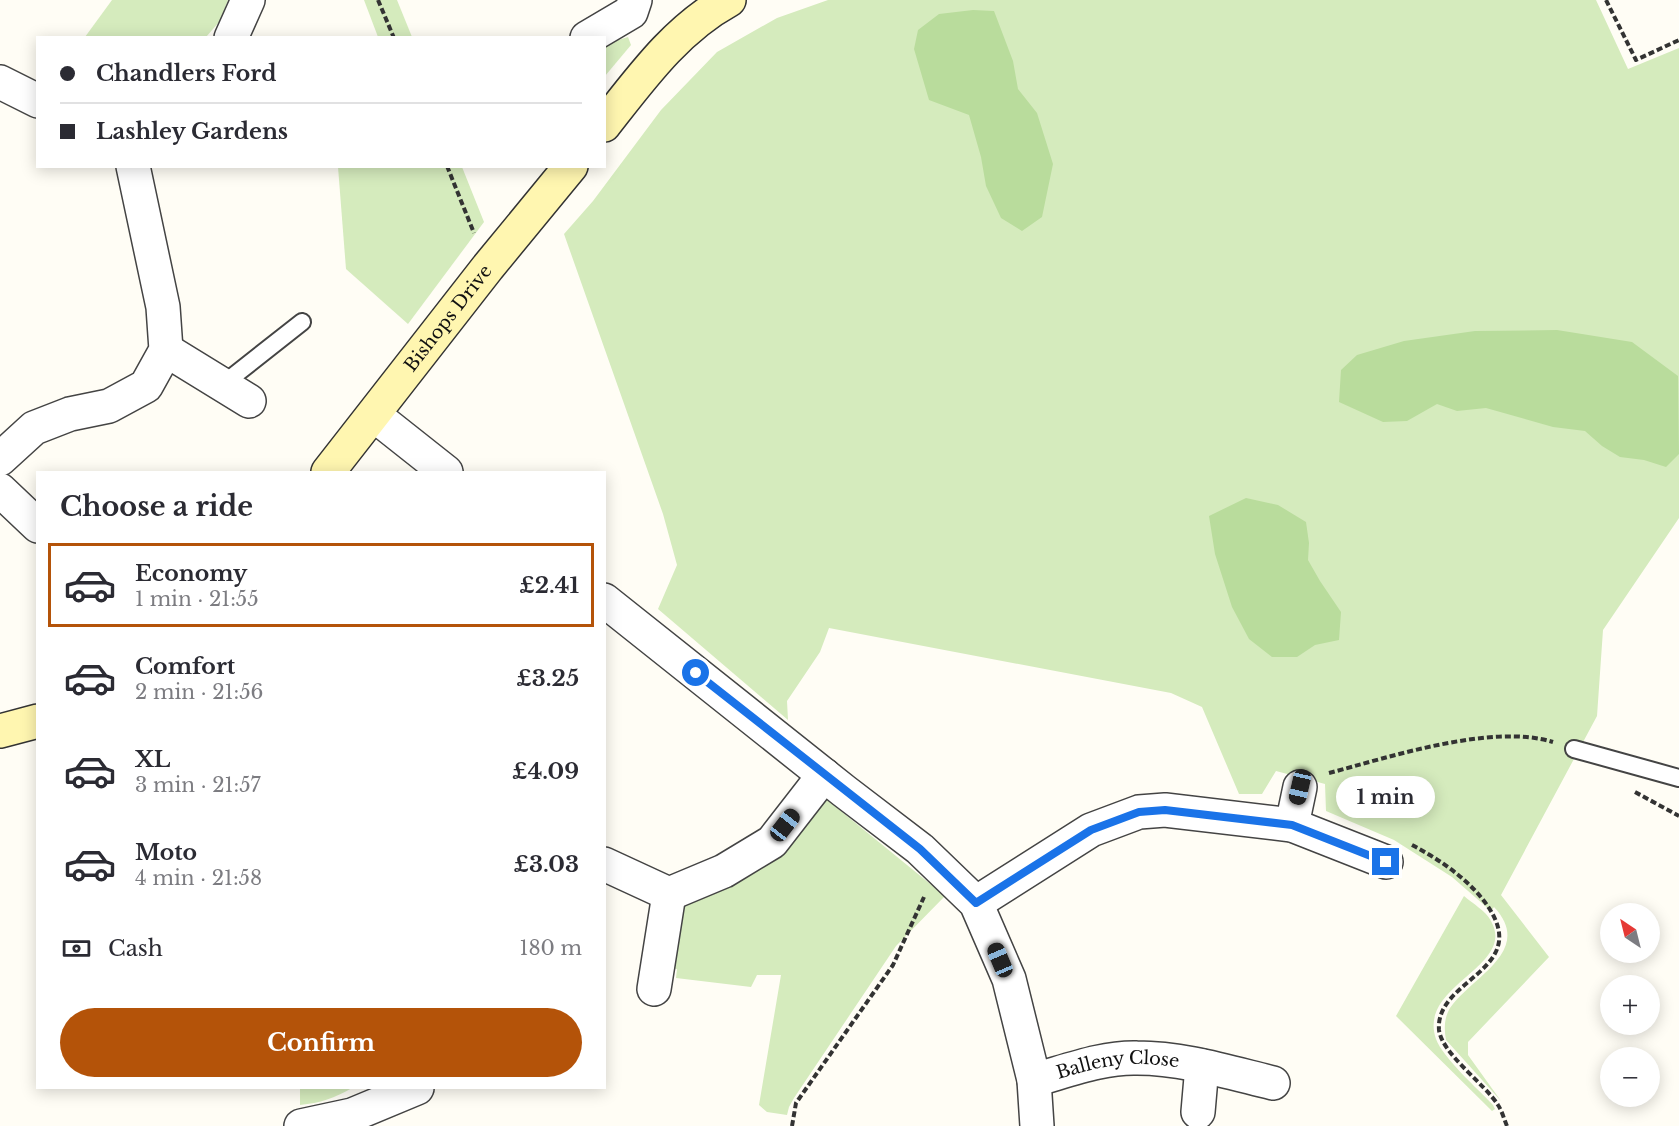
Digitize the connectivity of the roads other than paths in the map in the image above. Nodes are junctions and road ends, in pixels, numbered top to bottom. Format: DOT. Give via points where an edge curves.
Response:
graph roads {
  1 [pos="249,0"];
  2 [pos="635,0"];
  3 [pos="729,0"];
  4 [pos="232,36"];
  5 [pos="590,36"];
  6 [pos="606,123"];
  7 [pos="133,168"];
  8 [pos="569,168"];
  9 [pos="302,322"];
  10 [pos="166,350"];
  11 [pos="236,393"];
  12 [pos="374,415"];
  13 [pos="0,459"];
  14 [pos="329,471"];
  15 [pos="445,471"];
  16 [pos="0,490"];
  17 [pos="36,524"];
  18 [pos="606,602"];
  19 [pos="36,721"];
  20 [pos="0,730"];
  21 [pos="1574,749"];
  22 [pos="824,775"];
  23 [pos="1679,778"];
  24 [pos="1300,787"];
  25 [pos="1292,825"];
  26 [pos="1397,852"];
  27 [pos="606,865"];
  28 [pos="669,894"];
  29 [pos="976,903"];
  30 [pos="654,989"];
  31 [pos="1202,1066"];
  32 [pos="1034,1080"];
  33 [pos="1273,1083"];
  34 [pos="415,1089"];
  35 [pos="1198,1112"];
  36 [pos="301,1126"];
  37 [pos="1037,1126"];
  1 -- 4 [label="street"];
  2 -- 5 [label="street" via="631,12"];
  3 -- 6 [label="street" via="706,14 662,54"];
  7 -- 10 [label="street" via="164,307"];
  8 -- 12 [label="street, Bishops Drive"];
  9 -- 11 [label="lane"];
  10 -- 11 [label="street"];
  10 -- 13 [label="street" via="146,386 109,406 70,414 34,428"];
  12 -- 14 [label="street, Bishops Drive"];
  12 -- 15 [label="street"];
  16 -- 17 [label="street"];
  18 -- 22 [label="street"];
  19 -- 20 [label="street"];
  21 -- 23 [label="lane"];
  22 -- 28 [label="street" via="772,842 724,871"];
  22 -- 29 [label="street" via="920,849"];
  24 -- 25 [label="street"];
  25 -- 26 [label="street"];
  25 -- 29 [label="street" via="1165,810 1139,812 1091,830"];
  27 -- 28 [label="street"];
  28 -- 30 [label="street"];
  29 -- 32 [label="street" via="1009,979"];
  31 -- 32 [label="street, Balleny Close" via="1135,1058 1093,1064"];
  31 -- 33 [label="street, Balleny Close"];
  31 -- 35 [label="street, Balleny Close"];
  32 -- 37 [label="street"];
  34 -- 36 [label="street" via="352,1115"];
}
